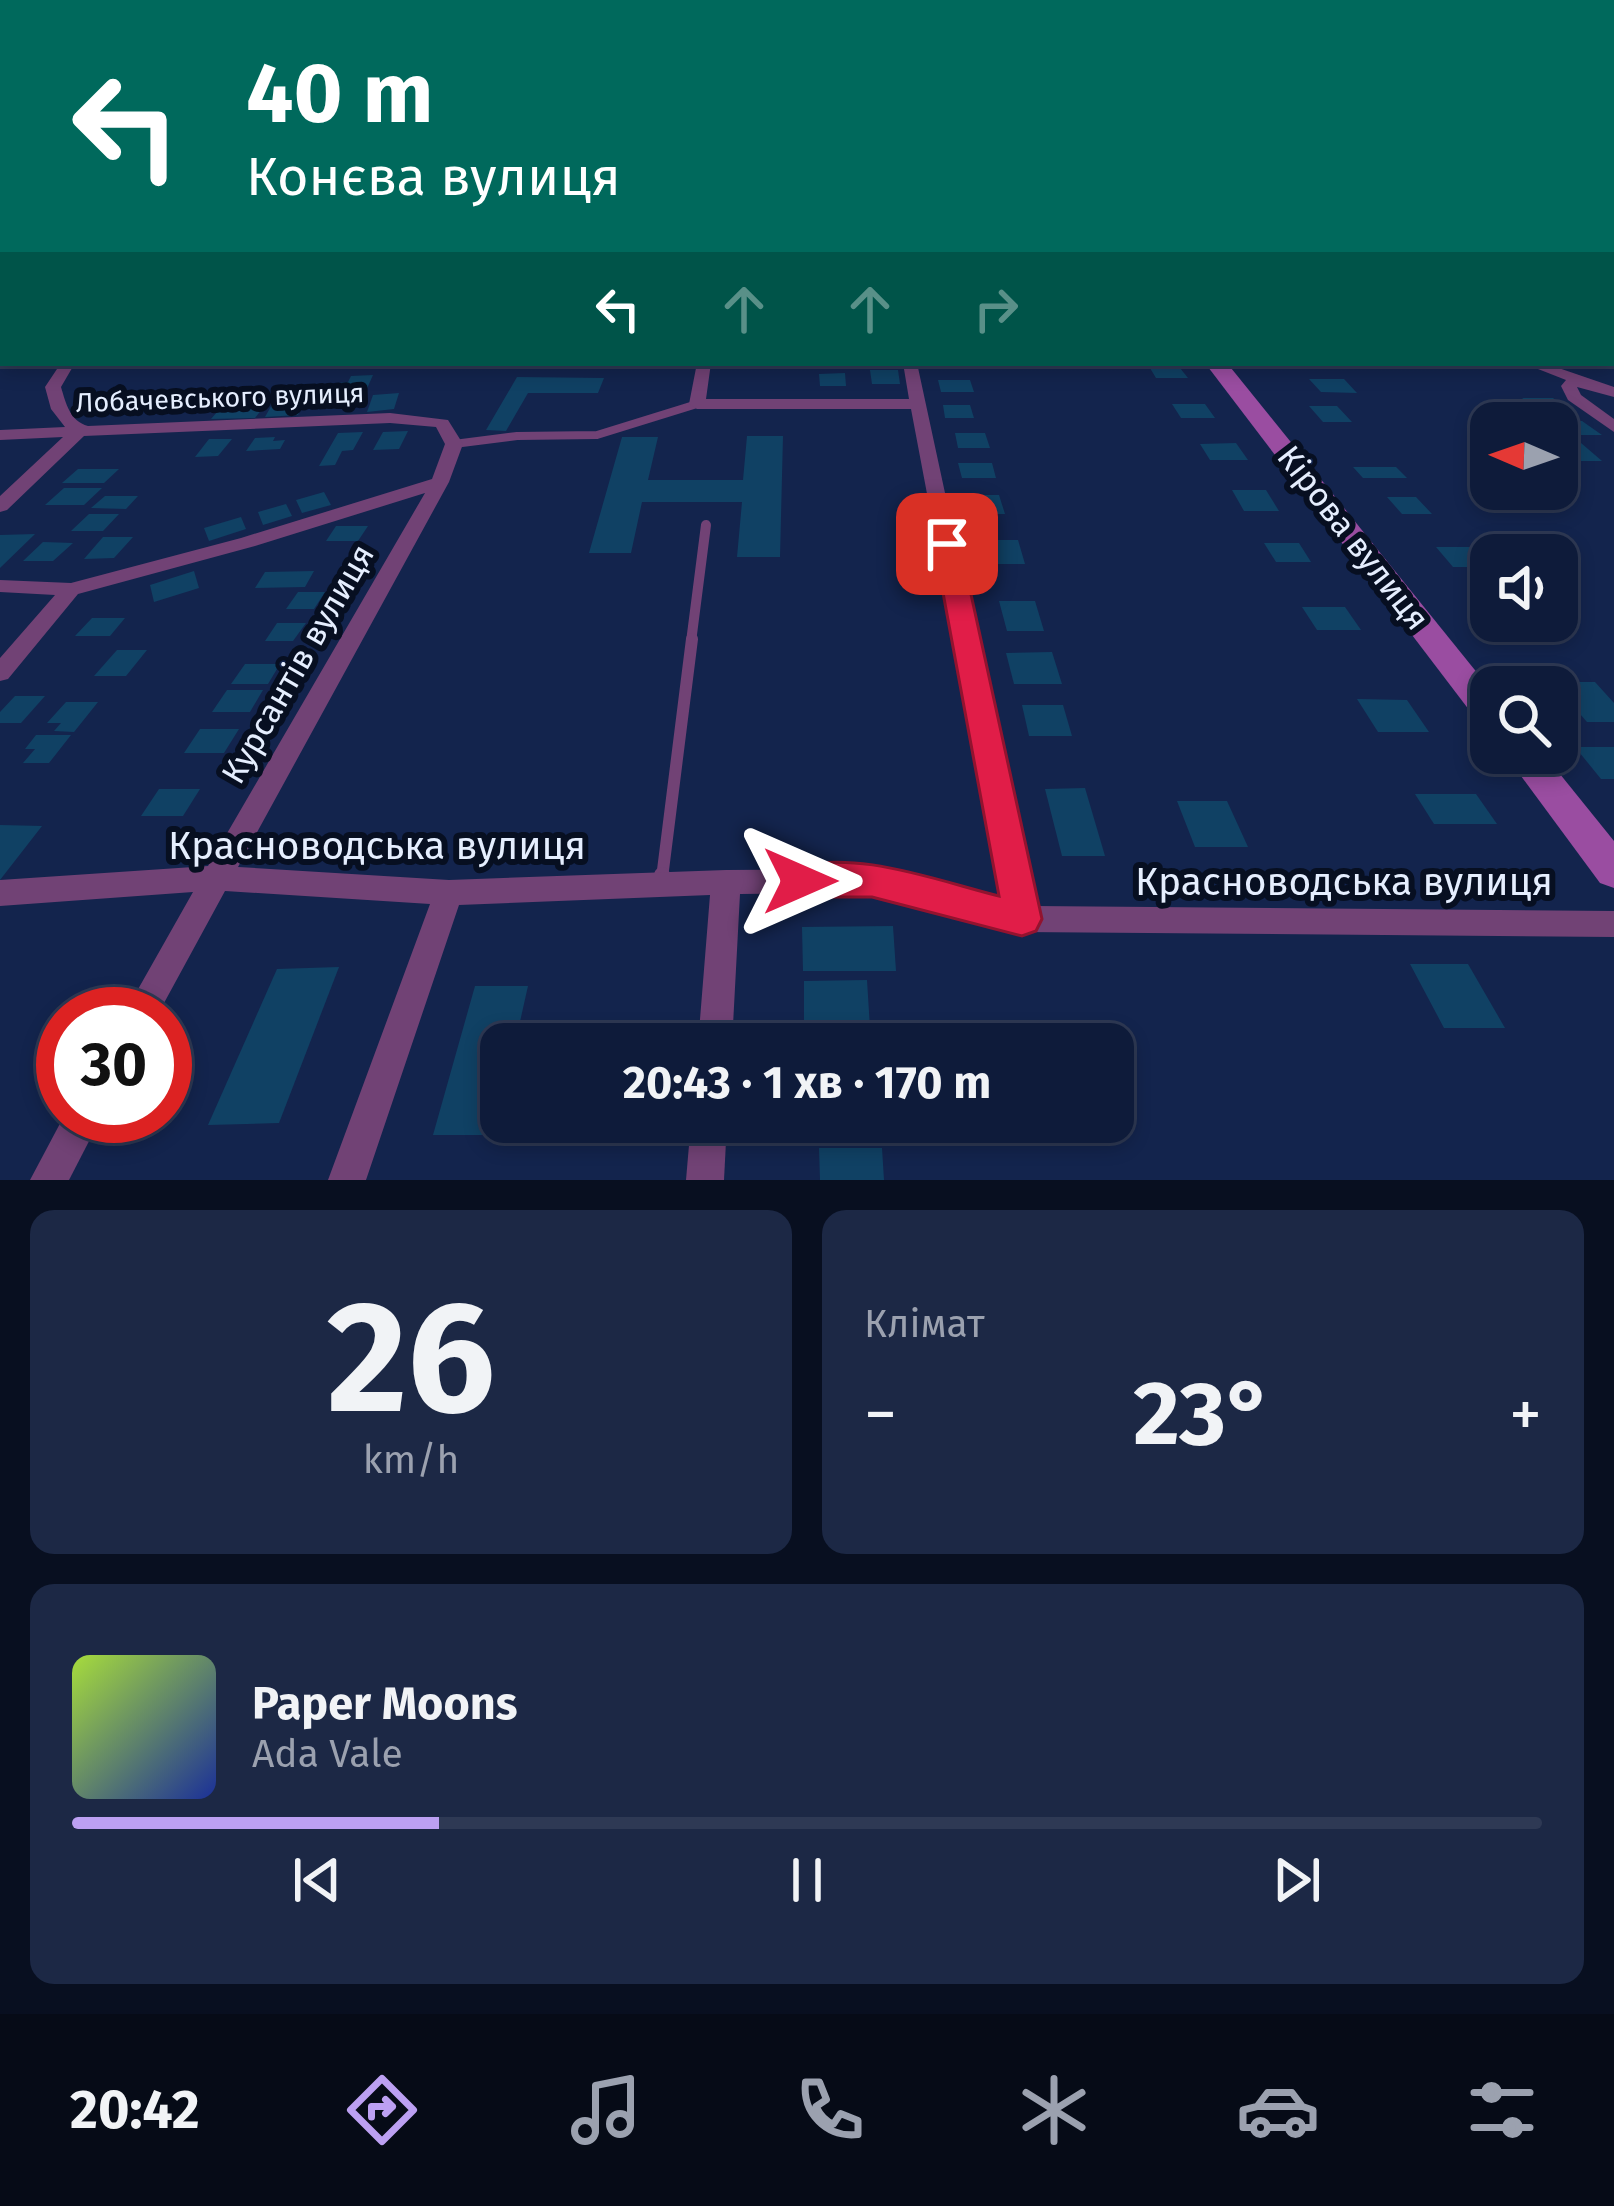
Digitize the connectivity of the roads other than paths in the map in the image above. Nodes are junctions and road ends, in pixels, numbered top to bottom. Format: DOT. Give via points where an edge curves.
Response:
graph roads {
  1 [pos="66,366"];
  2 [pos="703,366"];
  3 [pos="911,366"];
  4 [pos="1218,366"];
  5 [pos="1539,366"];
  6 [pos="1576,379"];
  7 [pos="1614,392"];
  8 [pos="697,404"];
  9 [pos="918,404"];
  10 [pos="1614,427"];
  11 [pos="79,429"];
  12 [pos="448,434"];
  13 [pos="0,435"];
  14 [pos="440,482"];
  15 [pos="0,506"];
  16 [pos="706,525"];
  17 [pos="0,586"];
  18 [pos="71,589"];
  19 [pos="0,673"];
  20 [pos="1470,687"];
  21 [pos="1538,774"];
  22 [pos="1614,871"];
  23 [pos="214,878"];
  24 [pos="726,882"];
  25 [pos="661,884"];
  26 [pos="0,893"];
  27 [pos="449,893"];
  28 [pos="1022,919"];
  29 [pos="1614,924"];
  30 [pos="155,987"];
  31 [pos="716,1023"];
  32 [pos="69,1143"];
  33 [pos="708,1143"];
  34 [pos="49,1180"];
  35 [pos="347,1180"];
  36 [pos="705,1180"];
  1 -- 11 [label="street" via="53,387 59,409"];
  2 -- 8 [label="street"];
  3 -- 9 [label="street"];
  4 -- 20 [label="main road, Кірова вулиця"];
  5 -- 6 [label="street"];
  6 -- 7 [label="street"];
  6 -- 10 [label="street" via="1569,386 1574,397"];
  8 -- 9 [label="street"];
  8 -- 12 [label="lane" via="597,435"];
  9 -- 28 [label="street"];
  11 -- 12 [label="street, Лобачевського вулиця" via="390,418"];
  11 -- 13 [label="street, Лобачевського вулиця"];
  11 -- 15 [label="street"];
  12 -- 14 [label="street, Курсантів вулиця"];
  14 -- 18 [label="street, Курсантів вулиця"];
  14 -- 23 [label="street, Курсантів вулиця"];
  16 -- 25 [label="lane"];
  17 -- 18 [label="street, Курсантів вулиця"];
  18 -- 19 [label="street"];
  21 -- 22 [label="main road"];
  23 -- 26 [label="street, Красноводська вулиця"];
  23 -- 27 [label="street, Красноводська вулиця"];
  23 -- 30 [label="street, Курсантів вулиця"];
  24 -- 25 [label="street, Красноводська вулиця"];
  24 -- 28 [label="street, Красноводська вулиця" via="872,881"];
  24 -- 31 [label="street"];
  25 -- 27 [label="street, Красноводська вулиця"];
  27 -- 35 [label="street"];
  28 -- 29 [label="street, Красноводська вулиця"];
  32 -- 34 [label="street"];
  33 -- 36 [label="street"];
}
